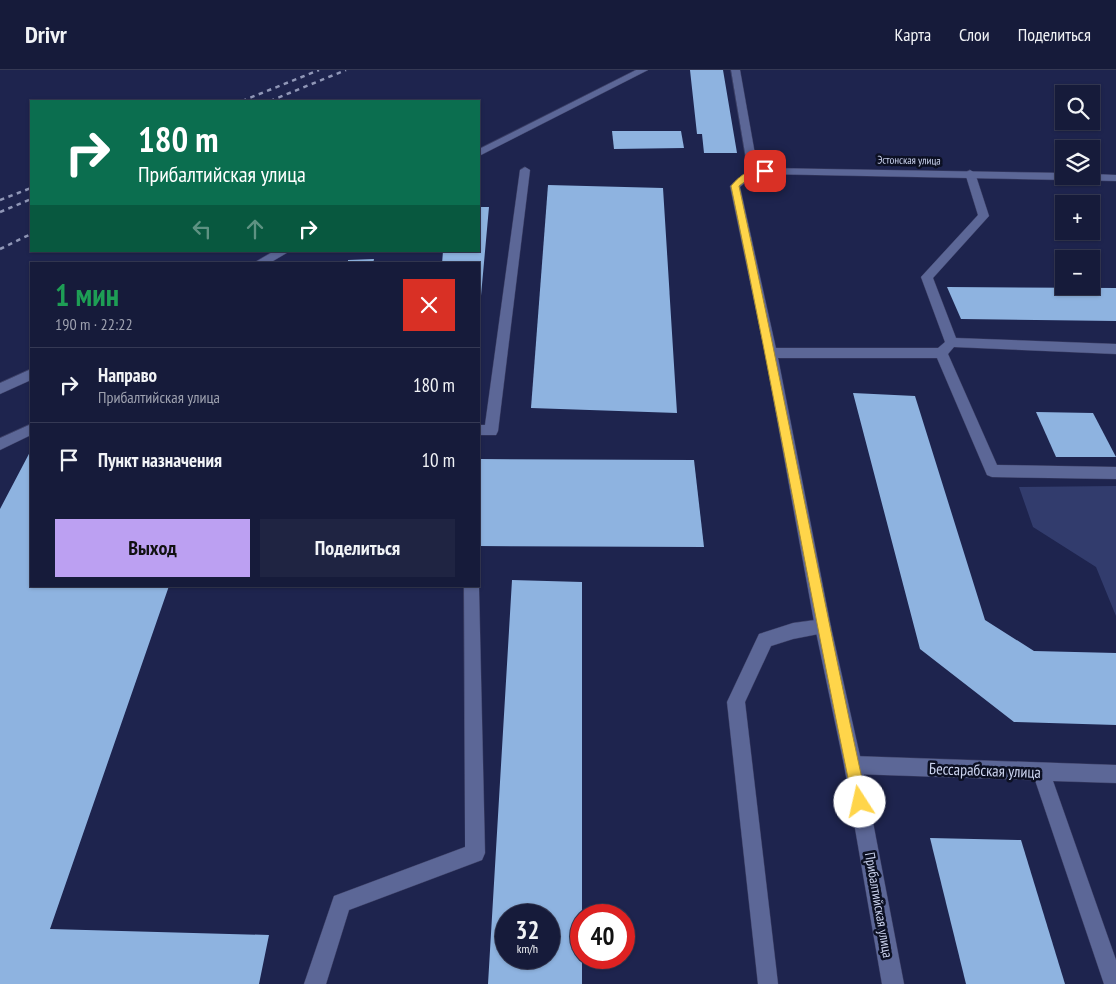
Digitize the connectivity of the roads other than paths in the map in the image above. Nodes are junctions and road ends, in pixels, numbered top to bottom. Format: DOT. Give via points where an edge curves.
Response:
graph roads {
  1 [pos="643,70"];
  2 [pos="736,70"];
  3 [pos="480,152"];
  4 [pos="525,170"];
  5 [pos="754,171"];
  6 [pos="970,173"];
  7 [pos="1055,176"];
  8 [pos="1100,177"];
  9 [pos="1116,178"];
  10 [pos="282,252"];
  11 [pos="262,262"];
  12 [pos="951,342"];
  13 [pos="1116,349"];
  14 [pos="771,352"];
  15 [pos="941,353"];
  16 [pos="30,374"];
  17 [pos="0,389"];
  18 [pos="30,429"];
  19 [pos="480,430"];
  20 [pos="0,444"];
  21 [pos="1116,472"];
  22 [pos="471,588"];
  23 [pos="823,627"];
  24 [pos="853,765"];
  25 [pos="1041,772"];
  26 [pos="1116,774"];
  27 [pos="315,984"];
  28 [pos="768,984"];
  29 [pos="893,984"];
  30 [pos="1114,984"];
  1 -- 3 [label="street"];
  2 -- 5 [label="street"];
  4 -- 19 [label="street" via="491,431"];
  5 -- 6 [label="street, Эстонская улица"];
  5 -- 14 [label="street, Прибалтийская улица" via="735,186"];
  6 -- 7 [label="street, Эстонская улица"];
  6 -- 12 [label="street" via="984,216 927,277"];
  8 -- 9 [label="street, Эстонская улица"];
  10 -- 11 [label="street"];
  12 -- 13 [label="street"];
  12 -- 15 [label="street"];
  14 -- 15 [label="street"];
  14 -- 23 [label="street, Прибалтийская улица"];
  15 -- 21 [label="street" via="992,471"];
  16 -- 17 [label="street"];
  18 -- 20 [label="street"];
  22 -- 27 [label="street" via="475,853 341,903"];
  23 -- 24 [label="street, Прибалтийская улица"];
  23 -- 28 [label="street" via="793,631 765,640 736,702"];
  24 -- 25 [label="street, Бессарабская улица"];
  24 -- 29 [label="street, Прибалтийская улица"];
  25 -- 26 [label="street, Бессарабская улица"];
  25 -- 30 [label="street"];
}
